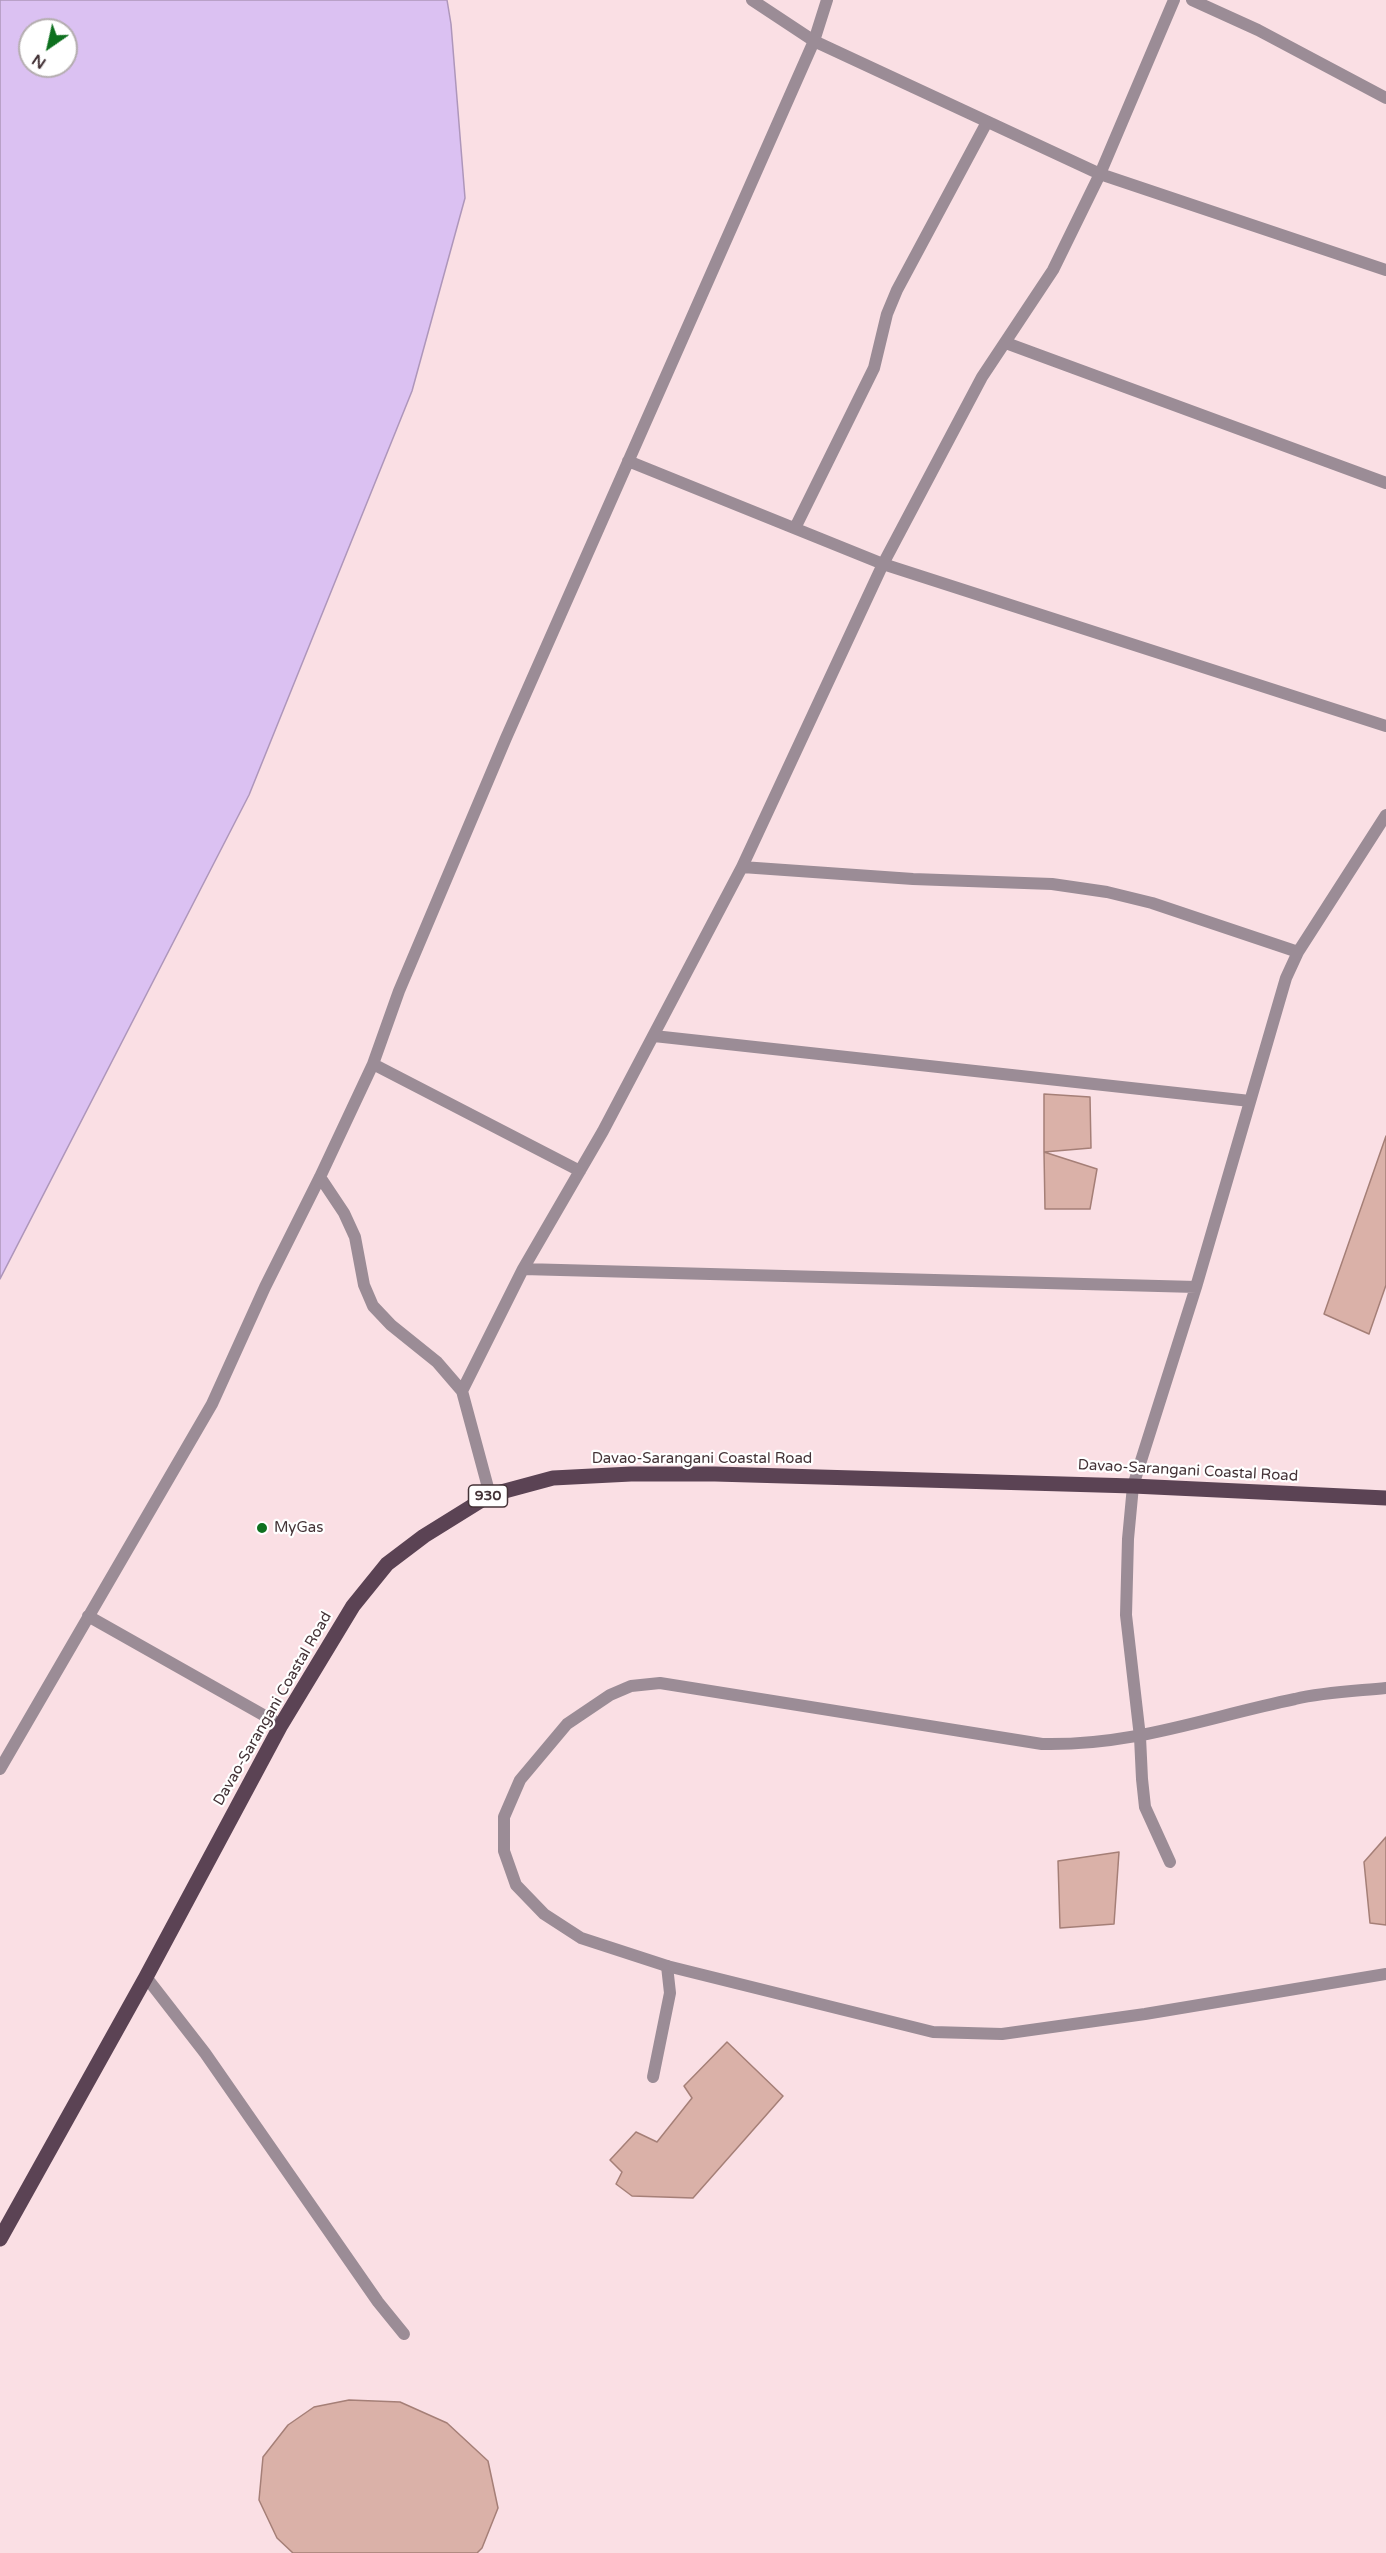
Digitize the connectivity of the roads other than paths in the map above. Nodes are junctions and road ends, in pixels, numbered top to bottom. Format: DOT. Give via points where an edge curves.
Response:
graph roads {
  1 [pos="753,0"];
  2 [pos="827,0"];
  3 [pos="1174,0"];
  4 [pos="1192,0"];
  5 [pos="814,42"];
  6 [pos="1386,98"];
  7 [pos="987,122"];
  8 [pos="1100,174"];
  9 [pos="1386,270"];
  10 [pos="1005,343"];
  11 [pos="628,461"];
  12 [pos="1386,483"];
  13 [pos="795,528"];
  14 [pos="883,564"];
  15 [pos="1386,726"];
  16 [pos="1386,815"];
  17 [pos="742,867"];
  18 [pos="1298,951"];
  19 [pos="654,1036"];
  20 [pos="374,1064"];
  21 [pos="1250,1101"];
  22 [pos="580,1171"];
  23 [pos="320,1177"];
  24 [pos="523,1269"];
  25 [pos="1197,1287"];
  26 [pos="462,1391"];
  27 [pos="1133,1486"];
  28 [pos="490,1495"];
  29 [pos="1386,1498"];
  30 [pos="88,1616"];
  31 [pos="1386,1688"];
  32 [pos="281,1725"];
  33 [pos="1140,1737"];
  34 [pos="0,1769"];
  35 [pos="1170,1862"];
  36 [pos="667,1966"];
  37 [pos="1386,1974"];
  38 [pos="146,1977"];
  39 [pos="653,2077"];
  40 [pos="0,2239"];
  41 [pos="404,2334"];
  1 -- 5 [label="street"];
  2 -- 5 [label="street"];
  3 -- 8 [label="street"];
  4 -- 6 [label="street"];
  5 -- 7 [label="street"];
  5 -- 11 [label="street"];
  7 -- 8 [label="street"];
  7 -- 13 [label="street" via="897,290 874,368"];
  8 -- 9 [label="street"];
  8 -- 10 [label="street" via="1053,270"];
  10 -- 12 [label="street"];
  10 -- 14 [label="street" via="982,377"];
  11 -- 13 [label="street"];
  11 -- 20 [label="street" via="399,991"];
  13 -- 14 [label="street"];
  14 -- 15 [label="street"];
  14 -- 17 [label="street"];
  16 -- 18 [label="street"];
  17 -- 18 [label="street" via="1052,884 1107,892"];
  17 -- 19 [label="street"];
  18 -- 21 [label="street" via="1286,978"];
  19 -- 21 [label="street"];
  19 -- 22 [label="street"];
  20 -- 22 [label="street"];
  20 -- 23 [label="street"];
  21 -- 25 [label="street"];
  22 -- 24 [label="street"];
  23 -- 26 [label="street" via="355,1238 364,1285 373,1306 437,1362"];
  23 -- 30 [label="street" via="212,1404"];
  24 -- 25 [label="street"];
  24 -- 26 [label="street"];
  25 -- 27 [label="street"];
  26 -- 28 [label="street"];
  27 -- 28 [label="main road, Davao-Sarangani Coastal Road / 930" via="631,1474 553,1478"];
  27 -- 29 [label="main road, Davao-Sarangani Coastal Road / 930"];
  27 -- 33 [label="street" via="1126,1616"];
  28 -- 32 [label="main road, Davao-Sarangani Coastal Road / 930" via="387,1564 353,1606"];
  30 -- 32 [label="street"];
  30 -- 34 [label="street"];
  31 -- 33 [label="street" via="1296,1698"];
  32 -- 38 [label="main road, Davao-Sarangani Coastal Road / 930"];
  33 -- 35 [label="street" via="1145,1807"];
  33 -- 36 [label="street" via="1076,1745 1042,1744 660,1683 631,1686 610,1695 567,1724 520,1780 504,1817 504,1851 516,1885 544,1914 581,1938"];
  36 -- 37 [label="street" via="933,2032 1002,2034"];
  36 -- 39 [label="street" via="670,1993"];
  38 -- 40 [label="main road, Davao-Sarangani Coastal Road / 930"];
  38 -- 41 [label="street" via="205,2053"];
}
